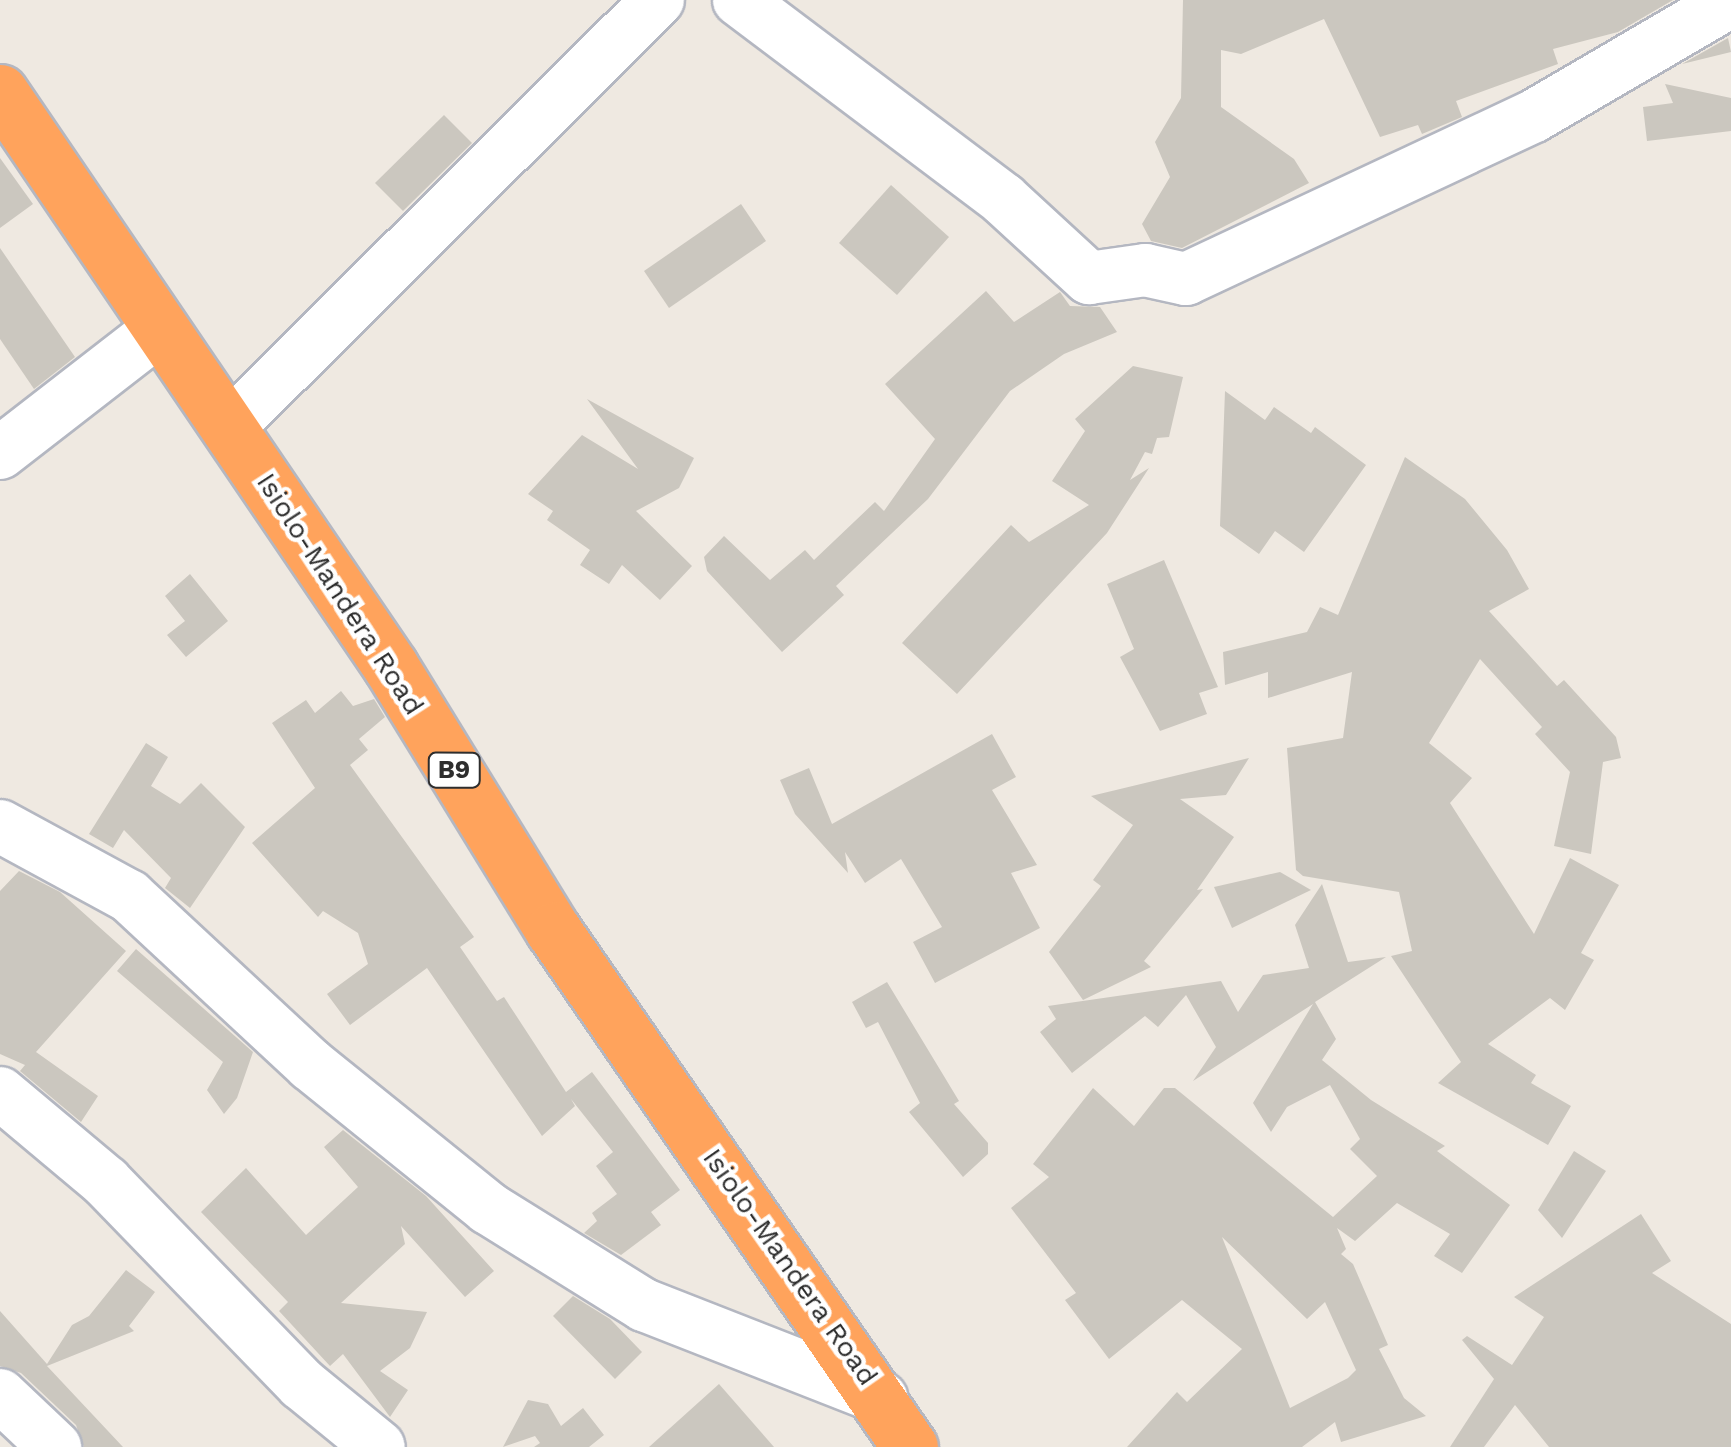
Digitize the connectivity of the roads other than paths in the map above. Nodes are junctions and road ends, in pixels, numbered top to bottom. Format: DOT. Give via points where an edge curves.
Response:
graph roads {
  1 [pos="658,0"];
  2 [pos="739,0"];
  3 [pos="1731,1"];
  4 [pos="0,92"];
  5 [pos="161,328"];
  6 [pos="229,426"];
  7 [pos="0,453"];
  8 [pos="0,826"];
  9 [pos="0,1093"];
  10 [pos="0,1396"];
  11 [pos="881,1398"];
  12 [pos="55,1447"];
  13 [pos="379,1447"];
  14 [pos="910,1447"];
  1 -- 6 [label="street"];
  2 -- 3 [label="street" via="1003,199 1089,278 1145,270 1186,279 1534,116"];
  4 -- 5 [label="highway, Isiolo-Mandera Road / B9"];
  5 -- 6 [label="highway, Isiolo-Mandera Road / B9"];
  5 -- 7 [label="street"];
  6 -- 11 [label="highway, Isiolo-Mandera Road / B9" via="391,667 554,930"];
  8 -- 11 [label="street" via="129,896 310,1065 488,1208 644,1305"];
  9 -- 13 [label="street" via="106,1182 302,1384"];
  10 -- 12 [label="street"];
  11 -- 14 [label="highway, Isiolo-Mandera Road / B9"];
}
